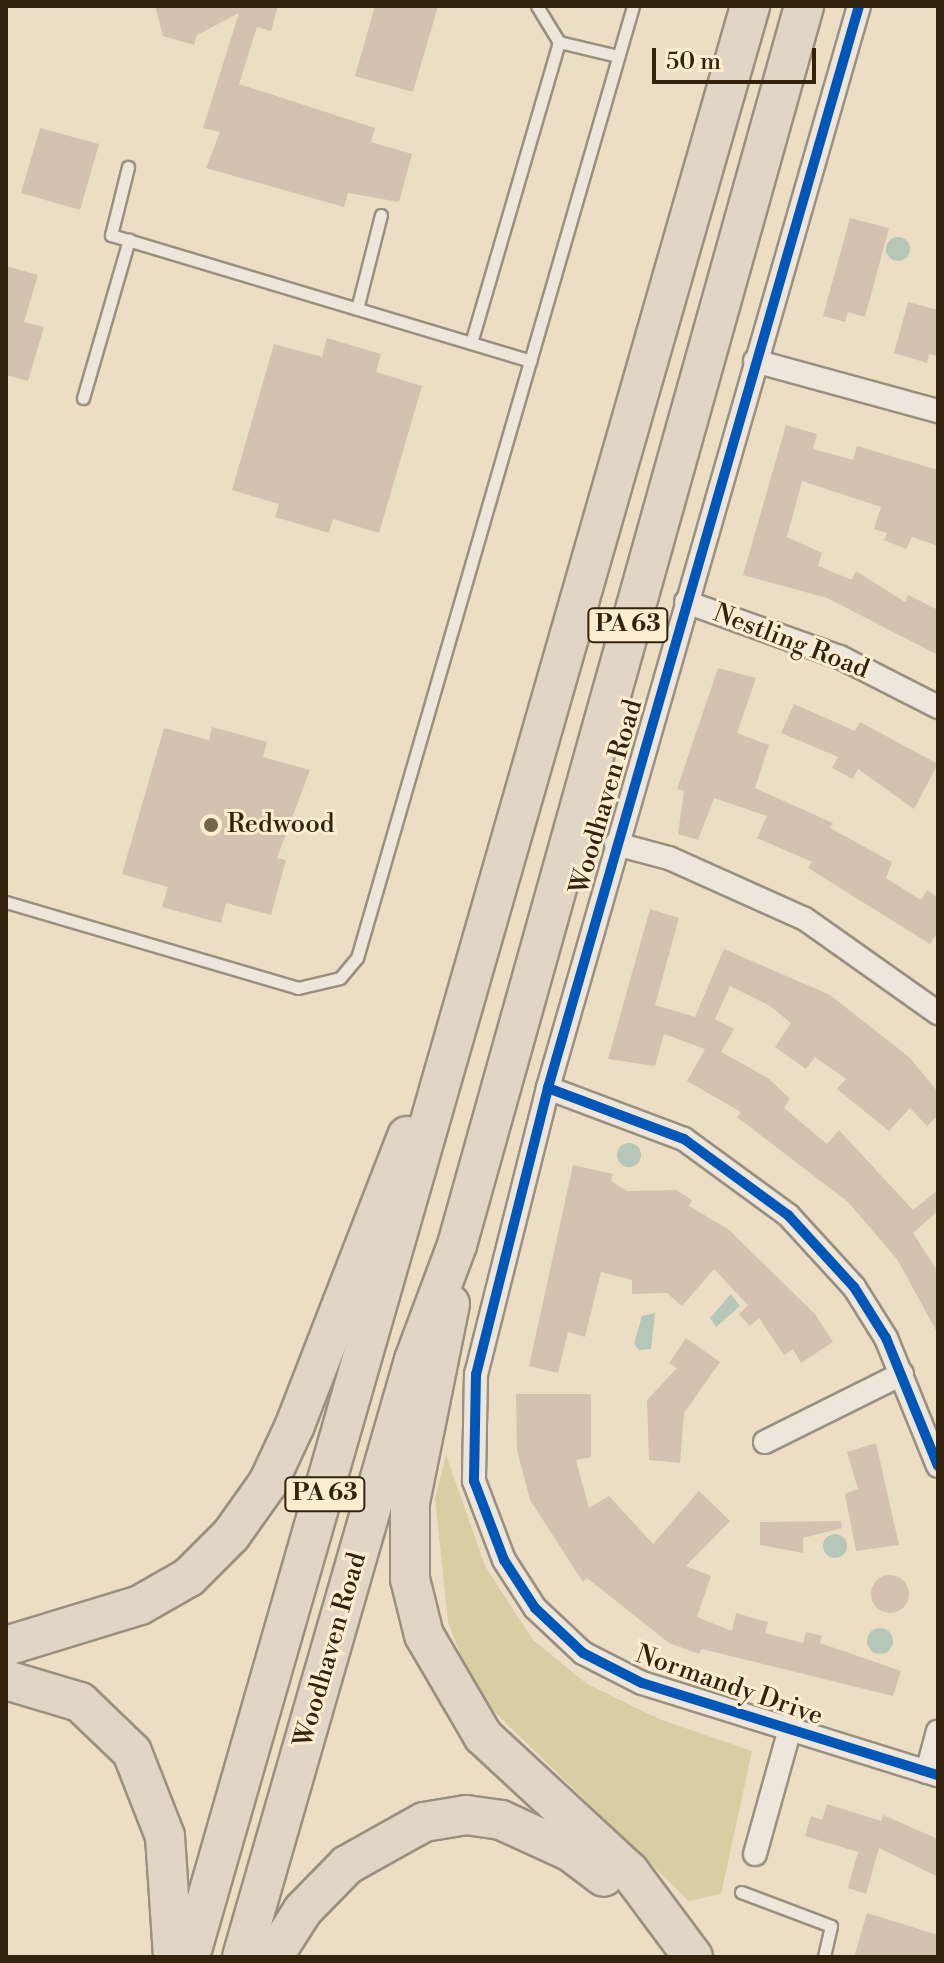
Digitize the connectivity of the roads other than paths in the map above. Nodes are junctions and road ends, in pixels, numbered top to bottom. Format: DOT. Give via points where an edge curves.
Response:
graph roads {
  1 [pos="537,6"];
  2 [pos="633,6"];
  3 [pos="750,6"];
  4 [pos="804,6"];
  5 [pos="859,6"];
  6 [pos="559,42"];
  7 [pos="618,56"];
  8 [pos="128,167"];
  9 [pos="381,215"];
  10 [pos="129,240"];
  11 [pos="357,309"];
  12 [pos="471,343"];
  13 [pos="531,361"];
  14 [pos="755,361"];
  15 [pos="83,398"];
  16 [pos="938,411"];
  17 [pos="686,602"];
  18 [pos="938,707"];
  19 [pos="616,844"];
  20 [pos="6,902"];
  21 [pos="938,1013"];
  22 [pos="460,1030"];
  23 [pos="548,1088"];
  24 [pos="457,1245"];
  25 [pos="902,1374"];
  26 [pos="765,1442"];
  27 [pos="938,1466"];
  28 [pos="529,1599"];
  29 [pos="6,1646"];
  30 [pos="6,1680"];
  31 [pos="938,1731"];
  32 [pos="789,1732"];
  33 [pos="932,1773"];
  34 [pos="755,1854"];
  35 [pos="741,1892"];
  36 [pos="173,1957"];
  37 [pos="190,1957"];
  38 [pos="242,1957"];
  39 [pos="273,1957"];
  40 [pos="669,1957"];
  41 [pos="693,1957"];
  42 [pos="824,1957"];
  1 -- 6 [label="lane"];
  2 -- 7 [label="lane"];
  3 -- 22 [label="highway, Woodhaven Road / PA 63"];
  4 -- 24 [label="highway, Woodhaven Road / PA 63"];
  5 -- 14 [label="street, Woodhaven Road"];
  6 -- 7 [label="lane"];
  6 -- 12 [label="lane"];
  7 -- 13 [label="lane"];
  8 -- 10 [label="lane" via="111,235"];
  9 -- 11 [label="lane"];
  10 -- 11 [label="lane"];
  10 -- 15 [label="lane"];
  11 -- 12 [label="lane"];
  12 -- 13 [label="lane"];
  13 -- 20 [label="lane" via="357,958 340,978 298,988"];
  14 -- 16 [label="street"];
  14 -- 17 [label="street, Woodhaven Road"];
  17 -- 18 [label="street, Nestling Road" via="840,657"];
  17 -- 19 [label="street, Woodhaven Road"];
  19 -- 21 [label="street" via="669,858 805,919"];
  19 -- 23 [label="street, Woodhaven Road"];
  22 -- 29 [label="highway" via="401,1150 295,1425 251,1509 208,1560 166,1592 84,1628"];
  22 -- 37 [label="highway, Woodhaven Road / PA 63"];
  23 -- 25 [label="street" via="616,1107 728,1166 829,1255"];
  23 -- 28 [label="street, Woodhaven Road" via="476,1374 471,1427 483,1520"];
  24 -- 38 [label="highway, Woodhaven Road" via="414,1360"];
  24 -- 41 [label="highway, PA 63" via="444,1358 410,1503 410,1579 424,1635 449,1690 483,1736 629,1871"];
  25 -- 26 [label="street"];
  25 -- 27 [label="street"];
  28 -- 32 [label="street, Normandy Drive" via="583,1653 642,1683"];
  30 -- 36 [label="highway" via="80,1702 132,1752 165,1836"];
  31 -- 33 [label="street"];
  32 -- 33 [label="street, Normandy Drive"];
  32 -- 34 [label="street"];
  35 -- 42 [label="lane" via="831,1926"];
  39 -- 40 [label="highway" via="303,1910 366,1850 404,1829 466,1815 522,1827 582,1860 632,1905"];
}
